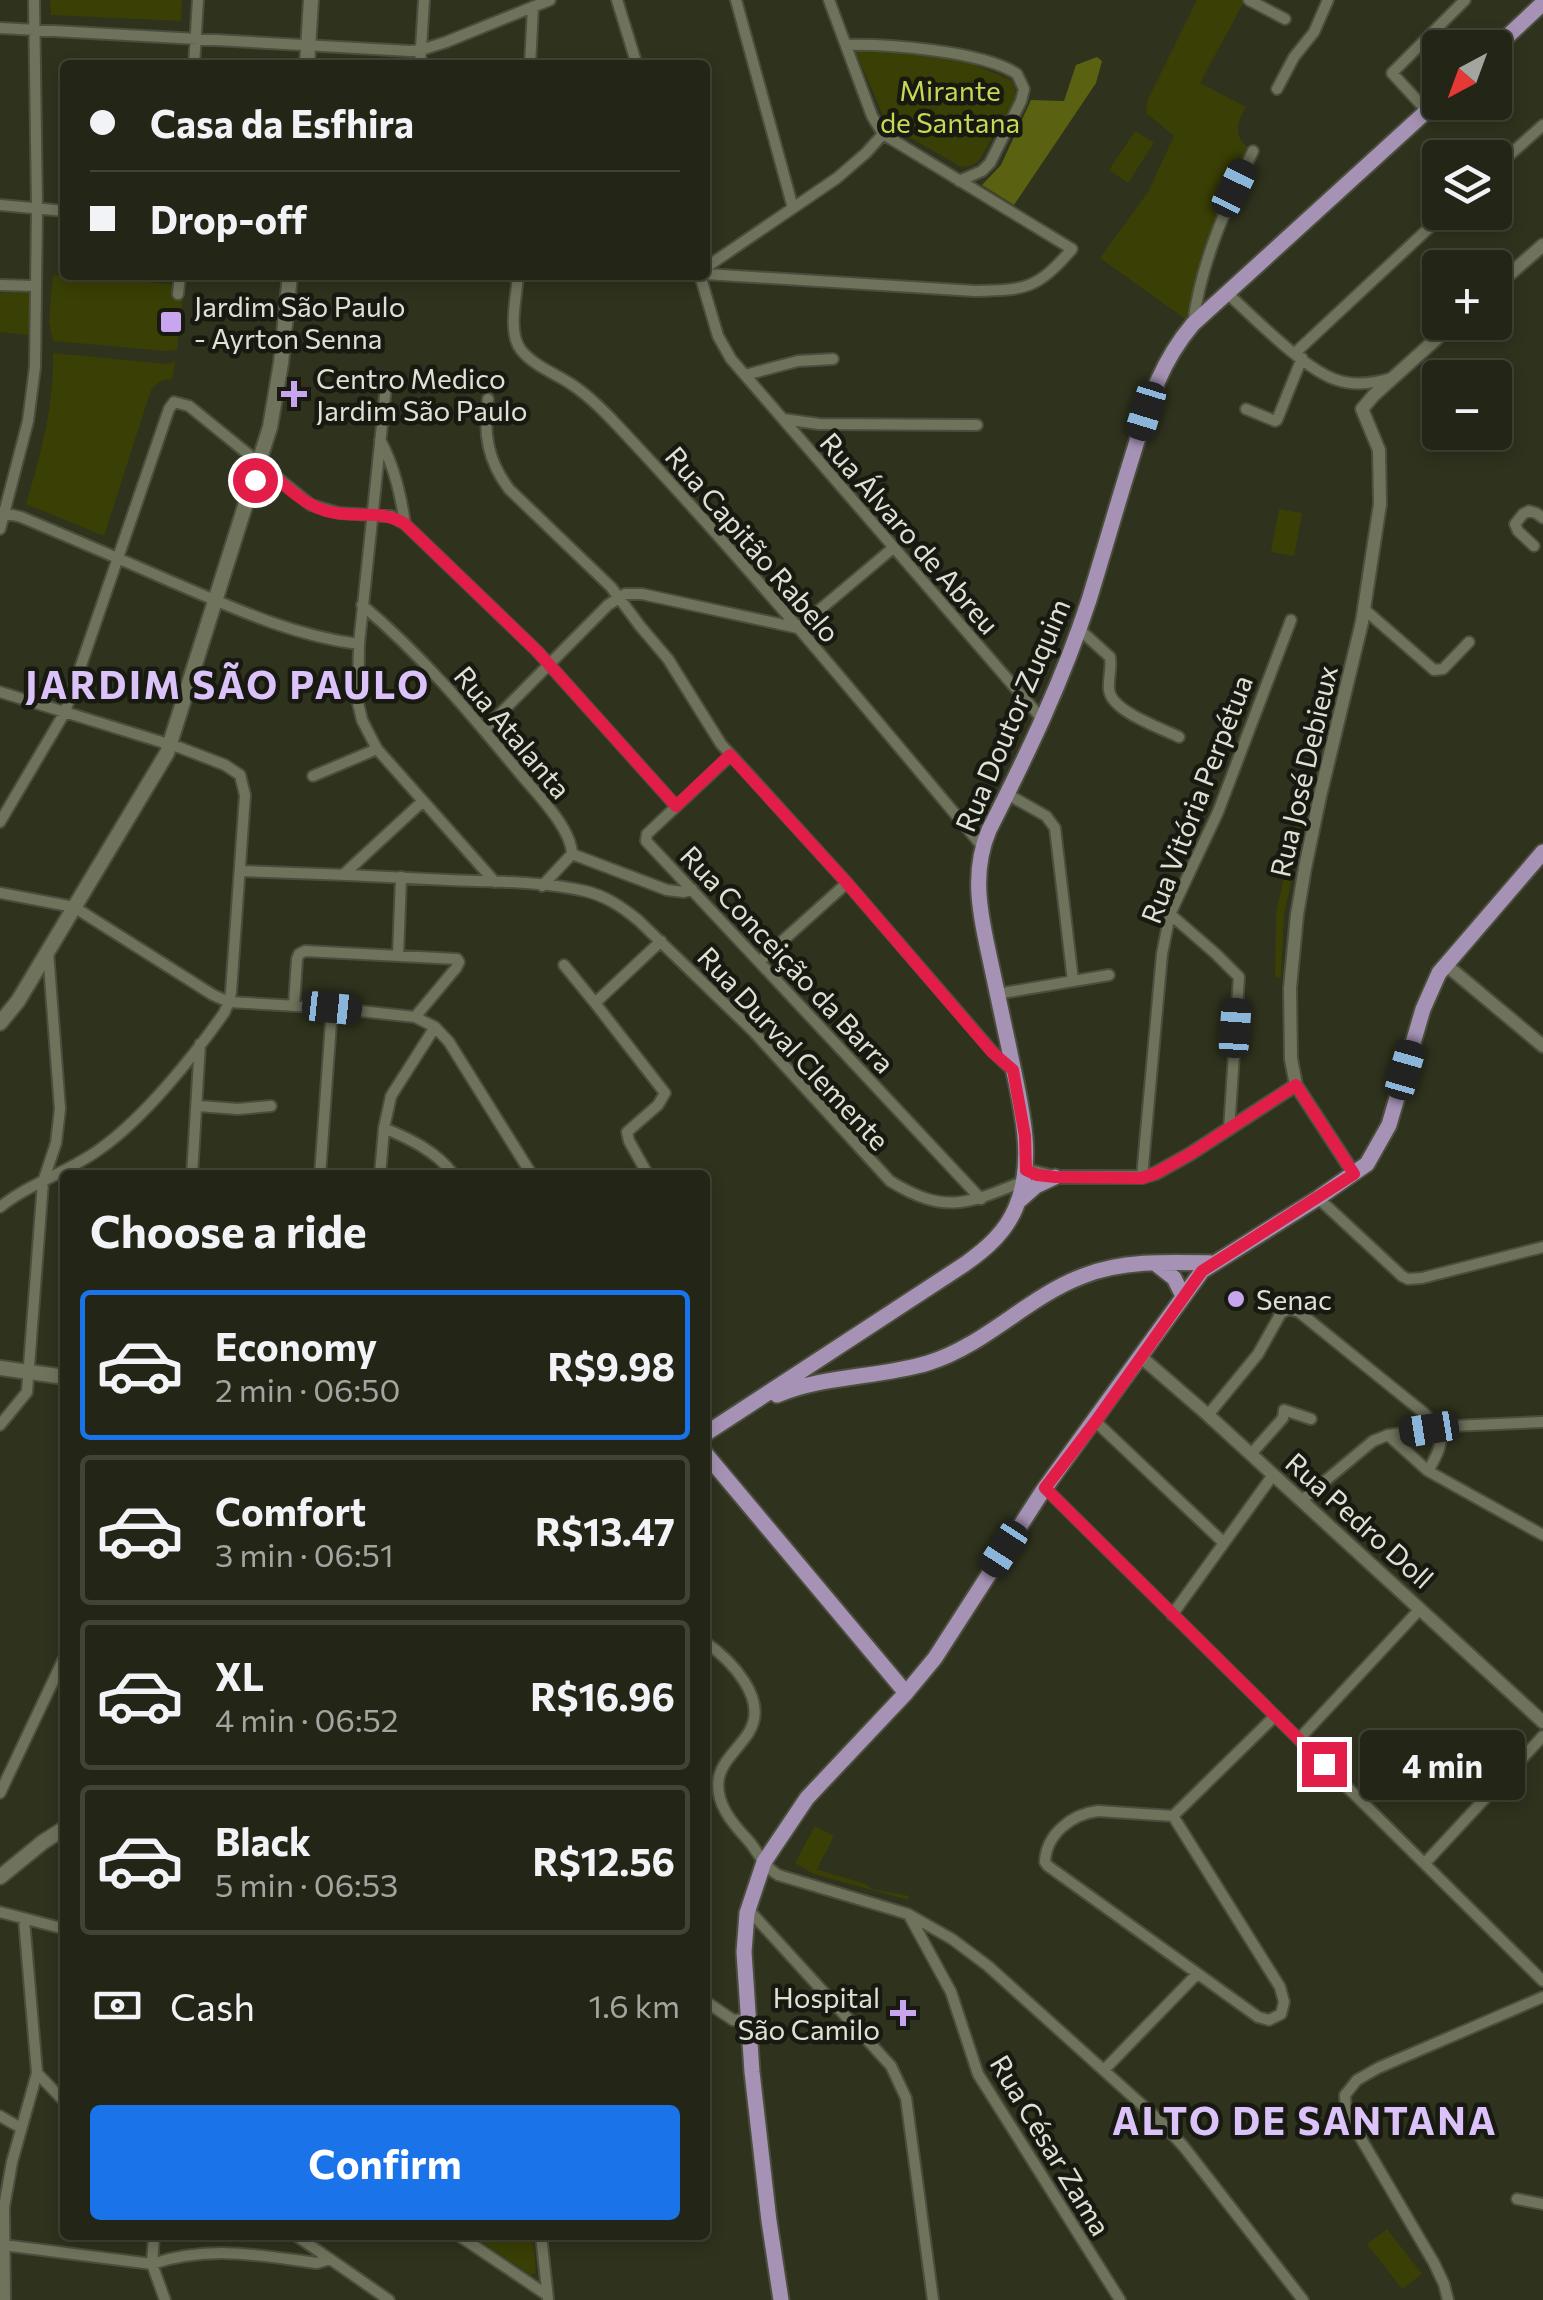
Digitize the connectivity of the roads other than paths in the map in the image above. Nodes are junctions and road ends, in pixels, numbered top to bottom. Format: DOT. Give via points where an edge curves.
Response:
graph roads {
  1 [pos="34,0"];
  2 [pos="198,0"];
  3 [pos="311,0"];
  4 [pos="424,0"];
  5 [pos="550,0"];
  6 [pos="618,0"];
  7 [pos="736,0"];
  8 [pos="829,0"];
  9 [pos="1249,0"];
  10 [pos="1328,0"];
  11 [pos="1464,0"];
  12 [pos="1543,3"];
  13 [pos="534,6"];
  14 [pos="1286,19"];
  15 [pos="0,28"];
  16 [pos="35,30"];
  17 [pos="1434,30"];
  18 [pos="1512,32"];
  19 [pos="196,39"];
  20 [pos="1422,43"];
  21 [pos="309,45"];
  22 [pos="846,46"];
  23 [pos="421,50"];
  24 [pos="194,60"];
  25 [pos="308,60"];
  26 [pos="420,60"];
  27 [pos="530,60"];
  28 [pos="636,60"];
  29 [pos="1277,89"];
  30 [pos="1422,106"];
  31 [pos="1422,116"];
  32 [pos="1543,125"];
  33 [pos="883,134"];
  34 [pos="1252,151"];
  35 [pos="1512,153"];
  36 [pos="959,181"];
  37 [pos="0,205"];
  38 [pos="37,208"];
  39 [pos="793,208"];
  40 [pos="60,211"];
  41 [pos="1428,230"];
  42 [pos="1543,245"];
  43 [pos="718,258"];
  44 [pos="710,265"];
  45 [pos="710,273"];
  46 [pos="1512,273"];
  47 [pos="735,276"];
  48 [pos="179,280"];
  49 [pos="289,280"];
  50 [pos="518,280"];
  51 [pos="705,280"];
  52 [pos="0,285"];
  53 [pos="36,286"];
  54 [pos="1226,292"];
  55 [pos="178,294"];
  56 [pos="1192,324"];
  57 [pos="1435,340"];
  58 [pos="1299,356"];
  59 [pos="833,359"];
  60 [pos="744,374"];
  61 [pos="388,377"];
  62 [pos="1392,378"];
  63 [pos="488,399"];
  64 [pos="1246,409"];
  65 [pos="782,418"];
  66 [pos="977,426"];
  67 [pos="380,438"];
  68 [pos="260,464"];
  69 [pos="2,512"];
  70 [pos="372,514"];
  71 [pos="1543,518"];
  72 [pos="405,524"];
  73 [pos="0,529"];
  74 [pos="1543,534"];
  75 [pos="893,548"];
  76 [pos="117,558"];
  77 [pos="619,597"];
  78 [pos="216,600"];
  79 [pos="362,605"];
  80 [pos="1364,609"];
  81 [pos="1291,620"];
  82 [pos="798,628"];
  83 [pos="1079,629"];
  84 [pos="1469,642"];
  85 [pos="359,644"];
  86 [pos="549,664"];
  87 [pos="0,692"];
  88 [pos="64,712"];
  89 [pos="1043,720"];
  90 [pos="484,730"];
  91 [pos="1179,737"];
  92 [pos="170,745"];
  93 [pos="377,748"];
  94 [pos="730,755"];
  95 [pos="313,776"];
  96 [pos="1007,794"];
  97 [pos="422,800"];
  98 [pos="676,806"];
  99 [pos="0,822"];
  100 [pos="982,846"];
  101 [pos="1543,852"];
  102 [pos="572,854"];
  103 [pos="241,870"];
  104 [pos="344,874"];
  105 [pos="401,878"];
  106 [pos="495,882"];
  107 [pos="847,883"];
  108 [pos="542,886"];
  109 [pos="692,889"];
  110 [pos="0,893"];
  111 [pos="74,907"];
  112 [pos="1170,914"];
  113 [pos="660,941"];
  114 [pos="48,951"];
  115 [pos="398,956"];
  116 [pos="760,961"];
  117 [pos="1445,964"];
  118 [pos="564,965"];
  119 [pos="1108,976"];
  120 [pos="1072,981"];
  121 [pos="997,994"];
  122 [pos="229,1002"];
  123 [pos="594,1003"];
  124 [pos="294,1006"];
  125 [pos="332,1008"];
  126 [pos="415,1016"];
  127 [pos="0,1023"];
  128 [pos="435,1026"];
  129 [pos="200,1044"];
  130 [pos="1543,1046"];
  131 [pos="1013,1070"];
  132 [pos="1296,1085"];
  133 [pos="198,1106"];
  134 [pos="271,1106"];
  135 [pos="384,1128"];
  136 [pos="1228,1130"];
  137 [pos="65,1170"];
  138 [pos="192,1170"];
  139 [pos="320,1170"];
  140 [pos="380,1170"];
  141 [pos="450,1170"];
  142 [pos="529,1170"];
  143 [pos="645,1170"];
  144 [pos="60,1173"];
  145 [pos="1354,1174"];
  146 [pos="1025,1176"];
  147 [pos="1055,1177"];
  148 [pos="1142,1178"];
  149 [pos="43,1182"];
  150 [pos="1318,1198"];
  151 [pos="980,1199"];
  152 [pos="1018,1201"];
  153 [pos="0,1207"];
  154 [pos="1543,1246"];
  155 [pos="1213,1262"];
  156 [pos="1156,1264"];
  157 [pos="1182,1296"];
  158 [pos="1141,1357"];
  159 [pos="0,1368"];
  160 [pos="27,1372"];
  161 [pos="60,1376"];
  162 [pos="763,1396"];
  163 [pos="1208,1416"];
  164 [pos="1311,1419"];
  165 [pos="1096,1421"];
  166 [pos="1543,1422"];
  167 [pos="0,1425"];
  168 [pos="1439,1428"];
  169 [pos="710,1431"];
  170 [pos="1388,1435"];
  171 [pos="1251,1454"];
  172 [pos="710,1458"];
  173 [pos="1428,1471"];
  174 [pos="1274,1475"];
  175 [pos="1045,1488"];
  176 [pos="1301,1500"];
  177 [pos="1543,1535"];
  178 [pos="1224,1544"];
  179 [pos="1420,1609"];
  180 [pos="1172,1615"];
  181 [pos="710,1646"];
  182 [pos="60,1667"];
  183 [pos="906,1693"];
  184 [pos="1275,1716"];
  185 [pos="1543,1722"];
  186 [pos="1543,1736"];
  187 [pos="1298,1739"];
  188 [pos="0,1794"];
  189 [pos="1173,1816"];
  190 [pos="60,1831"];
  191 [pos="764,1862"];
  192 [pos="1425,1864"];
  193 [pos="0,1877"];
  194 [pos="748,1908"];
  195 [pos="0,1912"];
  196 [pos="908,1914"];
  197 [pos="24,1919"];
  198 [pos="60,1928"];
  199 [pos="952,1939"];
  200 [pos="932,1953"];
  201 [pos="1197,1974"];
  202 [pos="1543,1981"];
  203 [pos="1543,1997"];
  204 [pos="710,2004"];
  205 [pos="748,2019"];
  206 [pos="1104,2070"];
  207 [pos="37,2073"];
  208 [pos="60,2097"];
  209 [pos="0,2116"];
  210 [pos="22,2128"];
  211 [pos="1517,2200"];
  212 [pos="1543,2204"];
  213 [pos="154,2240"];
  214 [pos="303,2240"];
  215 [pos="467,2240"];
  216 [pos="541,2240"];
  217 [pos="2,2242"];
  218 [pos="330,2258"];
  219 [pos="152,2264"];
  220 [pos="547,2297"];
  221 [pos="5,2300"];
  222 [pos="165,2300"];
  223 [pos="388,2300"];
  224 [pos="781,2300"];
  225 [pos="934,2300"];
  226 [pos="1120,2300"];
  227 [pos="1303,2300"];
  228 [pos="1448,2300"];
  1 -- 16 [label="street"];
  2 -- 19 [label="street"];
  3 -- 21 [label="main road"];
  4 -- 23 [label="street"];
  5 -- 13 [label="street"];
  6 -- 28 [label="street"];
  7 -- 39 [label="street"];
  8 -- 22 [label="street"];
  9 -- 14 [label="street"];
  10 -- 29 [label="street"];
  11 -- 17 [label="street"];
  12 -- 18 [label="main road"];
  13 -- 23 [label="street"];
  13 -- 27 [label="street"];
  15 -- 16 [label="street"];
  16 -- 19 [label="street"];
  16 -- 38 [label="street"];
  19 -- 21 [label="street"];
  19 -- 24 [label="street"];
  20 -- 30 [label="street" via="1392,73"];
  21 -- 23 [label="street"];
  21 -- 25 [label="main road"];
  22 -- 33 [label="street"];
  22 -- 36 [label="street" via="988,62 1022,81 1021,100 990,163"];
  23 -- 26 [label="street"];
  31 -- 54 [label="main road, Rua Doutor Zuquim"];
  32 -- 35 [label="street"];
  33 -- 36 [label="street"];
  33 -- 39 [label="street"];
  34 -- 56 [label="street" via="1210,245"];
  36 -- 47 [label="street" via="1072,249 1040,282 1007,290"];
  37 -- 38 [label="street"];
  38 -- 40 [label="street"];
  38 -- 53 [label="street"];
  39 -- 43 [label="street"];
  41 -- 58 [label="street"];
  42 -- 46 [label="street"];
  43 -- 44 [label="street"];
  43 -- 47 [label="street"];
  45 -- 47 [label="street"];
  48 -- 55 [label="street"];
  49 -- 68 [label="main road" via="277,391"];
  50 -- 82 [label="street, Rua Capitão Rabelo" via="514,329 522,351 597,405"];
  51 -- 60 [label="street, Rua Álvaro de Abreu" via="718,336"];
  52 -- 53 [label="street"];
  53 -- 69 [label="street" via="32,401"];
  54 -- 56 [label="main road, Rua Doutor Zuquim"];
  54 -- 58 [label="street"];
  56 -- 83 [label="main road, Rua Doutor Zuquim" via="1155,384"];
  57 -- 62 [label="street"];
  58 -- 62 [label="street" via="1338,381"];
  58 -- 64 [label="street" via="1277,420"];
  59 -- 60 [label="street"];
  60 -- 65 [label="street, Rua Álvaro de Abreu"];
  61 -- 67 [label="street"];
  62 -- 80 [label="street, Rua José Debieux" via="1362,409 1379,450 1381,483"];
  63 -- 77 [label="street" via="486,436 496,472"];
  65 -- 66 [label="street"];
  65 -- 75 [label="street, Rua Álvaro de Abreu"];
  67 -- 70 [label="street"];
  67 -- 72 [label="street"];
  68 -- 70 [label="street" via="312,505 338,514"];
  68 -- 76 [label="street" via="189,406 174,402"];
  68 -- 78 [label="main road"];
  69 -- 73 [label="street"];
  69 -- 76 [label="street"];
  70 -- 72 [label="street"];
  70 -- 79 [label="street"];
  71 -- 74 [label="street" via="1529,511 1516,524 1533,546"];
  72 -- 86 [label="street"];
  75 -- 82 [label="street"];
  75 -- 89 [label="street, Rua Álvaro de Abreu"];
  76 -- 78 [label="street"];
  76 -- 88 [label="street"];
  77 -- 82 [label="street" via="642,594"];
  77 -- 86 [label="street"];
  77 -- 94 [label="street"];
  78 -- 85 [label="street" via="312,636"];
  78 -- 92 [label="main road"];
  79 -- 85 [label="street"];
  79 -- 90 [label="street, Rua Atalanta"];
  80 -- 84 [label="street" via="1434,670 1444,669"];
  80 -- 132 [label="street, Rua José Debieux" via="1297,915 1290,988"];
  81 -- 112 [label="street, Rua Vitória Perpétua" via="1218,812"];
  82 -- 100 [label="street, Rua Capitão Rabelo"];
  83 -- 89 [label="main road, Rua Doutor Zuquim"];
  83 -- 91 [label="street" via="1110,657 1114,702"];
  85 -- 93 [label="street" via="358,702"];
  86 -- 90 [label="street"];
  86 -- 98 [label="street"];
  87 -- 88 [label="street"];
  88 -- 92 [label="street"];
  88 -- 99 [label="street"];
  89 -- 96 [label="main road, Rua Doutor Zuquim"];
  90 -- 102 [label="street, Rua Atalanta" via="556,818"];
  92 -- 103 [label="street" via="240,776 246,796"];
  92 -- 111 [label="main road"];
  93 -- 95 [label="street"];
  93 -- 97 [label="street"];
  94 -- 98 [label="street, Rua Conceição da Barra"];
  94 -- 107 [label="street"];
  96 -- 100 [label="main road, Rua Doutor Zuquim"];
  96 -- 120 [label="street" via="1046,816 1054,828"];
  97 -- 104 [label="street"];
  97 -- 106 [label="street"];
  98 -- 109 [label="street, Rua Conceição da Barra" via="645,839"];
  100 -- 121 [label="main road, Rua Doutor Zuquim" via="979,900"];
  101 -- 117 [label="main road"];
  102 -- 108 [label="street"];
  102 -- 109 [label="street" via="667,890"];
  103 -- 104 [label="street, Rua Durval Clemente"];
  103 -- 122 [label="street"];
  104 -- 105 [label="street, Rua Durval Clemente"];
  105 -- 106 [label="street, Rua Durval Clemente"];
  105 -- 115 [label="street"];
  106 -- 108 [label="street, Rua Durval Clemente"];
  107 -- 116 [label="street"];
  107 -- 131 [label="street"];
  108 -- 113 [label="street, Rua Durval Clemente" via="605,898"];
  109 -- 116 [label="street, Rua Conceição da Barra"];
  110 -- 111 [label="street"];
  111 -- 114 [label="main road"];
  111 -- 122 [label="street"];
  112 -- 136 [label="street" via="1239,977"];
  112 -- 148 [label="street, Rua Vitória Perpétua"];
  113 -- 123 [label="street"];
  113 -- 151 [label="street, Rua Durval Clemente" via="890,1180 948,1203"];
  114 -- 127 [label="main road"];
  114 -- 149 [label="street" via="60,1108"];
  115 -- 124 [label="street" via="302,952"];
  115 -- 126 [label="street" via="459,962"];
  116 -- 151 [label="street, Rua Conceição da Barra"];
  117 -- 130 [label="street"];
  117 -- 145 [label="main road" via="1423,1008 1389,1126"];
  118 -- 123 [label="street"];
  119 -- 120 [label="street"];
  120 -- 121 [label="street"];
  121 -- 131 [label="main road, Rua Doutor Zuquim"];
  122 -- 124 [label="street"];
  122 -- 129 [label="street"];
  123 -- 143 [label="street" via="665,1093 627,1132"];
  124 -- 125 [label="street"];
  125 -- 126 [label="street"];
  125 -- 139 [label="street"];
  126 -- 128 [label="street"];
  128 -- 135 [label="street" via="396,1087"];
  128 -- 142 [label="street"];
  129 -- 133 [label="street"];
  129 -- 137 [label="street" via="113,1139"];
  131 -- 146 [label="main road, Rua Doutor Zuquim"];
  132 -- 136 [label="street"];
  132 -- 145 [label="street, Rua José Debieux"];
  133 -- 134 [label="street"];
  133 -- 138 [label="street"];
  135 -- 140 [label="street"];
  135 -- 141 [label="street" via="428,1150"];
  136 -- 148 [label="street"];
  144 -- 149 [label="street"];
  145 -- 150 [label="main road"];
  146 -- 147 [label="street"];
  146 -- 151 [label="street, Rua Durval Clemente"];
  146 -- 152 [label="main road, Rua Doutor Zuquim"];
  147 -- 148 [label="street"];
  147 -- 152 [label="main road"];
  149 -- 153 [label="street"];
  149 -- 160 [label="street"];
  150 -- 154 [label="street" via="1408,1278"];
  150 -- 155 [label="main road"];
  152 -- 162 [label="main road, Rua Doutor Zuquim" via="1000,1233 977,1255"];
  155 -- 156 [label="main road"];
  155 -- 157 [label="main road"];
  156 -- 157 [label="main road" via="1174,1278"];
  156 -- 162 [label="main road" via="1080,1276 976,1341 929,1362"];
  157 -- 158 [label="main road"];
  158 -- 163 [label="street, Rua Pedro Doll"];
  158 -- 165 [label="main road"];
  159 -- 160 [label="main road"];
  160 -- 161 [label="main road"];
  160 -- 167 [label="street" via="27,1392"];
  162 -- 169 [label="main road, Rua Doutor Zuquim"];
  163 -- 168 [label="street" via="1289,1309"];
  163 -- 171 [label="street, Rua Pedro Doll"];
  164 -- 171 [label="street" via="1284,1410"];
  165 -- 175 [label="main road"];
  165 -- 178 [label="street"];
  166 -- 168 [label="street"];
  168 -- 170 [label="street"];
  168 -- 173 [label="street" via="1440,1445"];
  170 -- 173 [label="street"];
  170 -- 176 [label="street"];
  171 -- 174 [label="street, Rua Pedro Doll"];
  172 -- 183 [label="main road"];
  173 -- 177 [label="street"];
  174 -- 176 [label="street, Rua Pedro Doll"];
  174 -- 178 [label="street"];
  175 -- 180 [label="street"];
  175 -- 183 [label="main road"];
  176 -- 179 [label="street, Rua Pedro Doll"];
  178 -- 180 [label="street"];
  179 -- 185 [label="street, Rua Pedro Doll"];
  179 -- 187 [label="street"];
  180 -- 184 [label="street"];
  181 -- 191 [label="street" via="754,1699 754,1723 722,1770 718,1791 733,1824"];
  182 -- 188 [label="street"];
  183 -- 191 [label="main road" via="807,1798"];
  184 -- 187 [label="street"];
  184 -- 189 [label="street"];
  186 -- 192 [label="street"];
  187 -- 192 [label="street"];
  189 -- 201 [label="street" via="1280,1987 1283,2009 1270,2020 1258,2017"];
  189 -- 201 [label="street" via="1088,1812 1060,1829 1045,1862"];
  190 -- 193 [label="main road"];
  191 -- 194 [label="main road"];
  191 -- 196 [label="street" via="778,1874"];
  192 -- 202 [label="street"];
  194 -- 205 [label="main road"];
  194 -- 225 [label="street" via="891,2066 906,2098"];
  195 -- 197 [label="street"];
  196 -- 199 [label="street"];
  196 -- 200 [label="street, Rua César Zama"];
  197 -- 198 [label="street"];
  197 -- 207 [label="street"];
  199 -- 200 [label="street"];
  199 -- 206 [label="street"];
  200 -- 226 [label="street, Rua César Zama" via="978,2074"];
  201 -- 206 [label="street"];
  203 -- 228 [label="street" via="1378,2068 1345,2095 1346,2113 1434,2263"];
  204 -- 205 [label="street" via="733,2020"];
  205 -- 224 [label="main road"];
  206 -- 227 [label="street" via="1184,2147"];
  207 -- 208 [label="street"];
  207 -- 210 [label="street"];
  209 -- 210 [label="street"];
  210 -- 217 [label="street"];
  211 -- 212 [label="street"];
  213 -- 219 [label="street"];
  214 -- 218 [label="street"];
  215 -- 220 [label="street"];
  216 -- 220 [label="street"];
  217 -- 219 [label="street"];
  217 -- 221 [label="street"];
  218 -- 219 [label="street" via="202,2252"];
  218 -- 223 [label="street"];
  219 -- 222 [label="street"];
}
